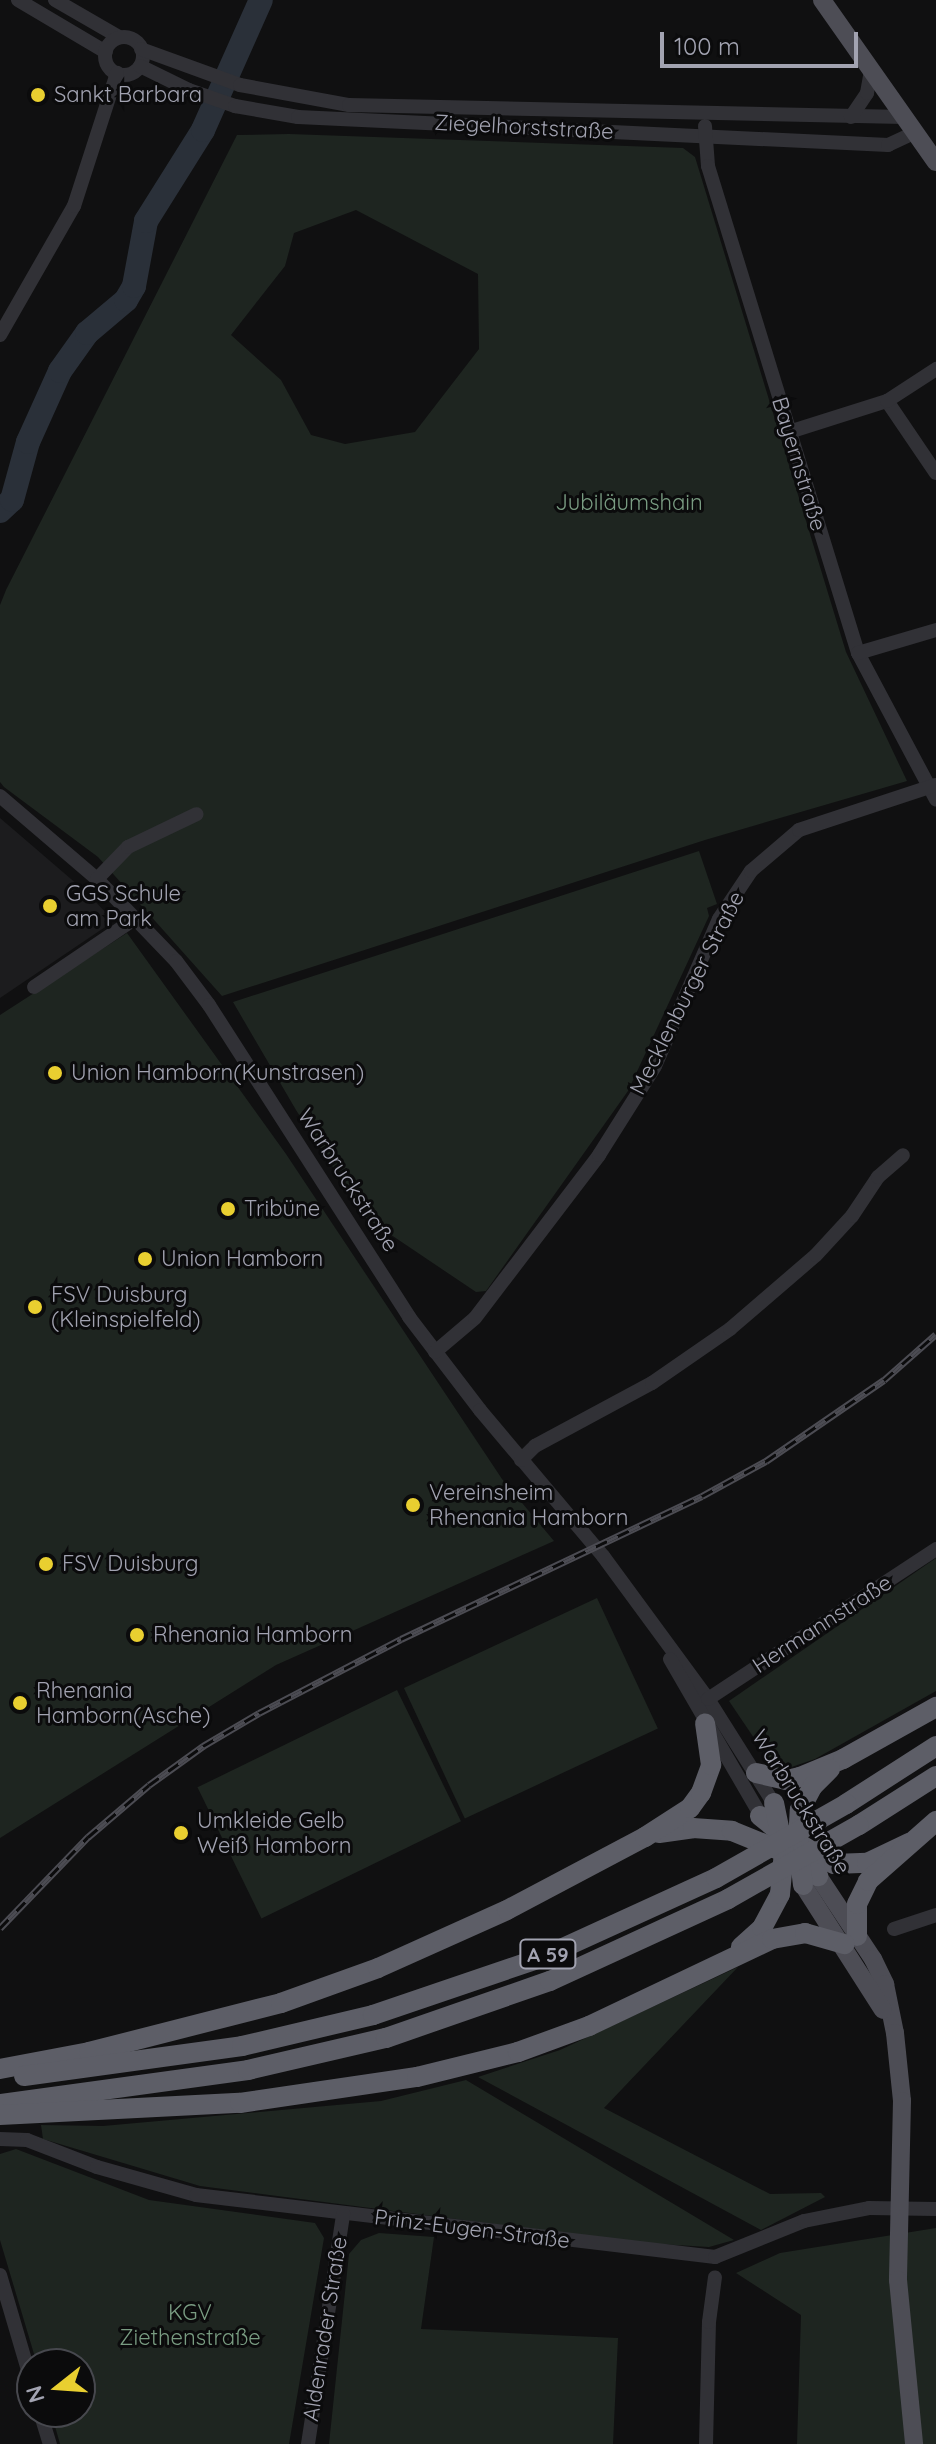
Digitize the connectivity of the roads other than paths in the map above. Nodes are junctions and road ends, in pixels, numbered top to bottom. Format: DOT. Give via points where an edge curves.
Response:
graph roads {
  1 [pos="18,0"];
  2 [pos="55,0"];
  3 [pos="822,0"];
  4 [pos="119,37"];
  5 [pos="141,49"];
  6 [pos="106,52"];
  7 [pos="140,66"];
  8 [pos="871,70"];
  9 [pos="117,73"];
  10 [pos="705,114"];
  11 [pos="851,117"];
  12 [pos="909,125"];
  13 [pos="705,136"];
  14 [pos="936,162"];
  15 [pos="0,335"];
  16 [pos="936,369"];
  17 [pos="887,401"];
  18 [pos="789,432"];
  19 [pos="936,473"];
  20 [pos="936,630"];
  21 [pos="858,653"];
  22 [pos="933,791"];
  23 [pos="0,796"];
  24 [pos="197,814"];
  25 [pos="97,879"];
  26 [pos="136,918"];
  27 [pos="34,987"];
  28 [pos="903,1155"];
  29 [pos="435,1352"];
  30 [pos="521,1460"];
  31 [pos="936,1549"];
  32 [pos="641,1607"];
  33 [pos="708,1699"];
  34 [pos="936,1707"];
  35 [pos="705,1723"];
  36 [pos="936,1746"];
  37 [pos="843,1759"];
  38 [pos="756,1773"];
  39 [pos="936,1776"];
  40 [pos="767,1809"];
  41 [pos="936,1821"];
  42 [pos="645,1837"];
  43 [pos="909,1843"];
  44 [pos="791,1848"];
  45 [pos="811,1880"];
  46 [pos="936,1915"];
  47 [pos="894,1929"];
  48 [pos="850,1940"];
  49 [pos="718,1964"];
  50 [pos="0,2069"];
  51 [pos="0,2079"];
  52 [pos="0,2104"];
  53 [pos="0,2115"];
  54 [pos="0,2139"];
  55 [pos="900,2206"];
  56 [pos="936,2209"];
  57 [pos="343,2214"];
  58 [pos="0,2275"];
  59 [pos="715,2277"];
  60 [pos="21,2348"];
  61 [pos="308,2444"];
  62 [pos="706,2444"];
  63 [pos="914,2444"];
  1 -- 6 [label="street"];
  2 -- 4 [label="street, Ziegelhorststraße"];
  3 -- 8 [label="main road"];
  4 -- 5 [label="street, Ziegelhorststraße" via="132,38"];
  4 -- 6 [label="street"];
  5 -- 7 [label="street"];
  5 -- 10 [label="street, Ziegelhorststraße" via="240,85 349,105"];
  6 -- 9 [label="street" via="106,63"];
  7 -- 9 [label="street" via="125,75"];
  7 -- 13 [label="street, Ziegelhorststraße" via="235,106 298,117"];
  8 -- 11 [label="street" via="867,93"];
  8 -- 12 [label="main road"];
  9 -- 15 [label="street" via="74,206"];
  10 -- 11 [label="street, Ziegelhorststraße"];
  10 -- 13 [label="street, Bayernstraße"];
  11 -- 12 [label="street, Ziegelhorststraße"];
  12 -- 13 [label="street, Ziegelhorststraße" via="888,145"];
  12 -- 14 [label="main road"];
  13 -- 18 [label="street, Bayernstraße" via="708,166"];
  16 -- 17 [label="street"];
  17 -- 18 [label="street"];
  17 -- 19 [label="street"];
  18 -- 21 [label="street, Bayernstraße"];
  20 -- 21 [label="street"];
  21 -- 22 [label="street, Bayernstraße"];
  22 -- 29 [label="street, Mecklenburger Straße" via="799,830 751,871 719,919 655,1066 599,1155 475,1318"];
  23 -- 25 [label="street, Warbruckstraße"];
  24 -- 25 [label="street" via="128,847"];
  25 -- 26 [label="street, Warbruckstraße"];
  26 -- 27 [label="street"];
  26 -- 29 [label="street, Warbruckstraße" via="209,1005 362,1248"];
  28 -- 30 [label="street" via="878,1177 816,1255 730,1329 652,1383 535,1446"];
  29 -- 30 [label="street, Warbruckstraße"];
  30 -- 32 [label="street, Warbruckstraße"];
  31 -- 33 [label="street, Hermannstraße"];
  32 -- 33 [label="street, Warbruckstraße"];
  32 -- 35 [label="street, Warbruckstraße"];
  33 -- 38 [label="street, Warbruckstraße"];
  34 -- 37 [label="highway"];
  35 -- 40 [label="street, Warbruckstraße"];
  35 -- 42 [label="highway" via="711,1765 701,1793 675,1819"];
  36 -- 51 [label="highway, A 59, bridge" via="716,1878 543,1957 302,2034 178,2057"];
  37 -- 38 [label="highway" via="787,1780"];
  37 -- 44 [label="highway" via="804,1801"];
  38 -- 40 [label="street, Warbruckstraße"];
  39 -- 52 [label="highway, A 59, bridge" via="728,1899 550,1981 411,2031 183,2082"];
  40 -- 44 [label="highway"];
  41 -- 43 [label="highway"];
  42 -- 44 [label="highway" via="709,1828"];
  42 -- 50 [label="highway" via="479,1923 316,1991 245,2014"];
  43 -- 44 [label="highway" via="882,1858 846,1865"];
  43 -- 48 [label="highway" via="860,1893"];
  44 -- 45 [label="highway"];
  44 -- 49 [label="highway" via="771,1913 746,1943"];
  45 -- 48 [label="main road, Warbruckstraße"];
  46 -- 47 [label="street"];
  48 -- 49 [label="highway" via="788,1935"];
  48 -- 55 [label="main road, Warbruckstraße" via="885,1984 895,2033 902,2101"];
  49 -- 53 [label="highway" via="589,2026 481,2062 411,2078 240,2103"];
  54 -- 57 [label="street, Prinz-Eugen-Straße" via="27,2140 97,2167 196,2195"];
  55 -- 56 [label="street"];
  55 -- 57 [label="street, Prinz-Eugen-Straße" via="804,2221 715,2257"];
  55 -- 63 [label="main road, Warbruckstraße" via="898,2280"];
  57 -- 61 [label="street, Aldenrader Straße"];
  58 -- 60 [label="street"];
  59 -- 62 [label="street"];
}
